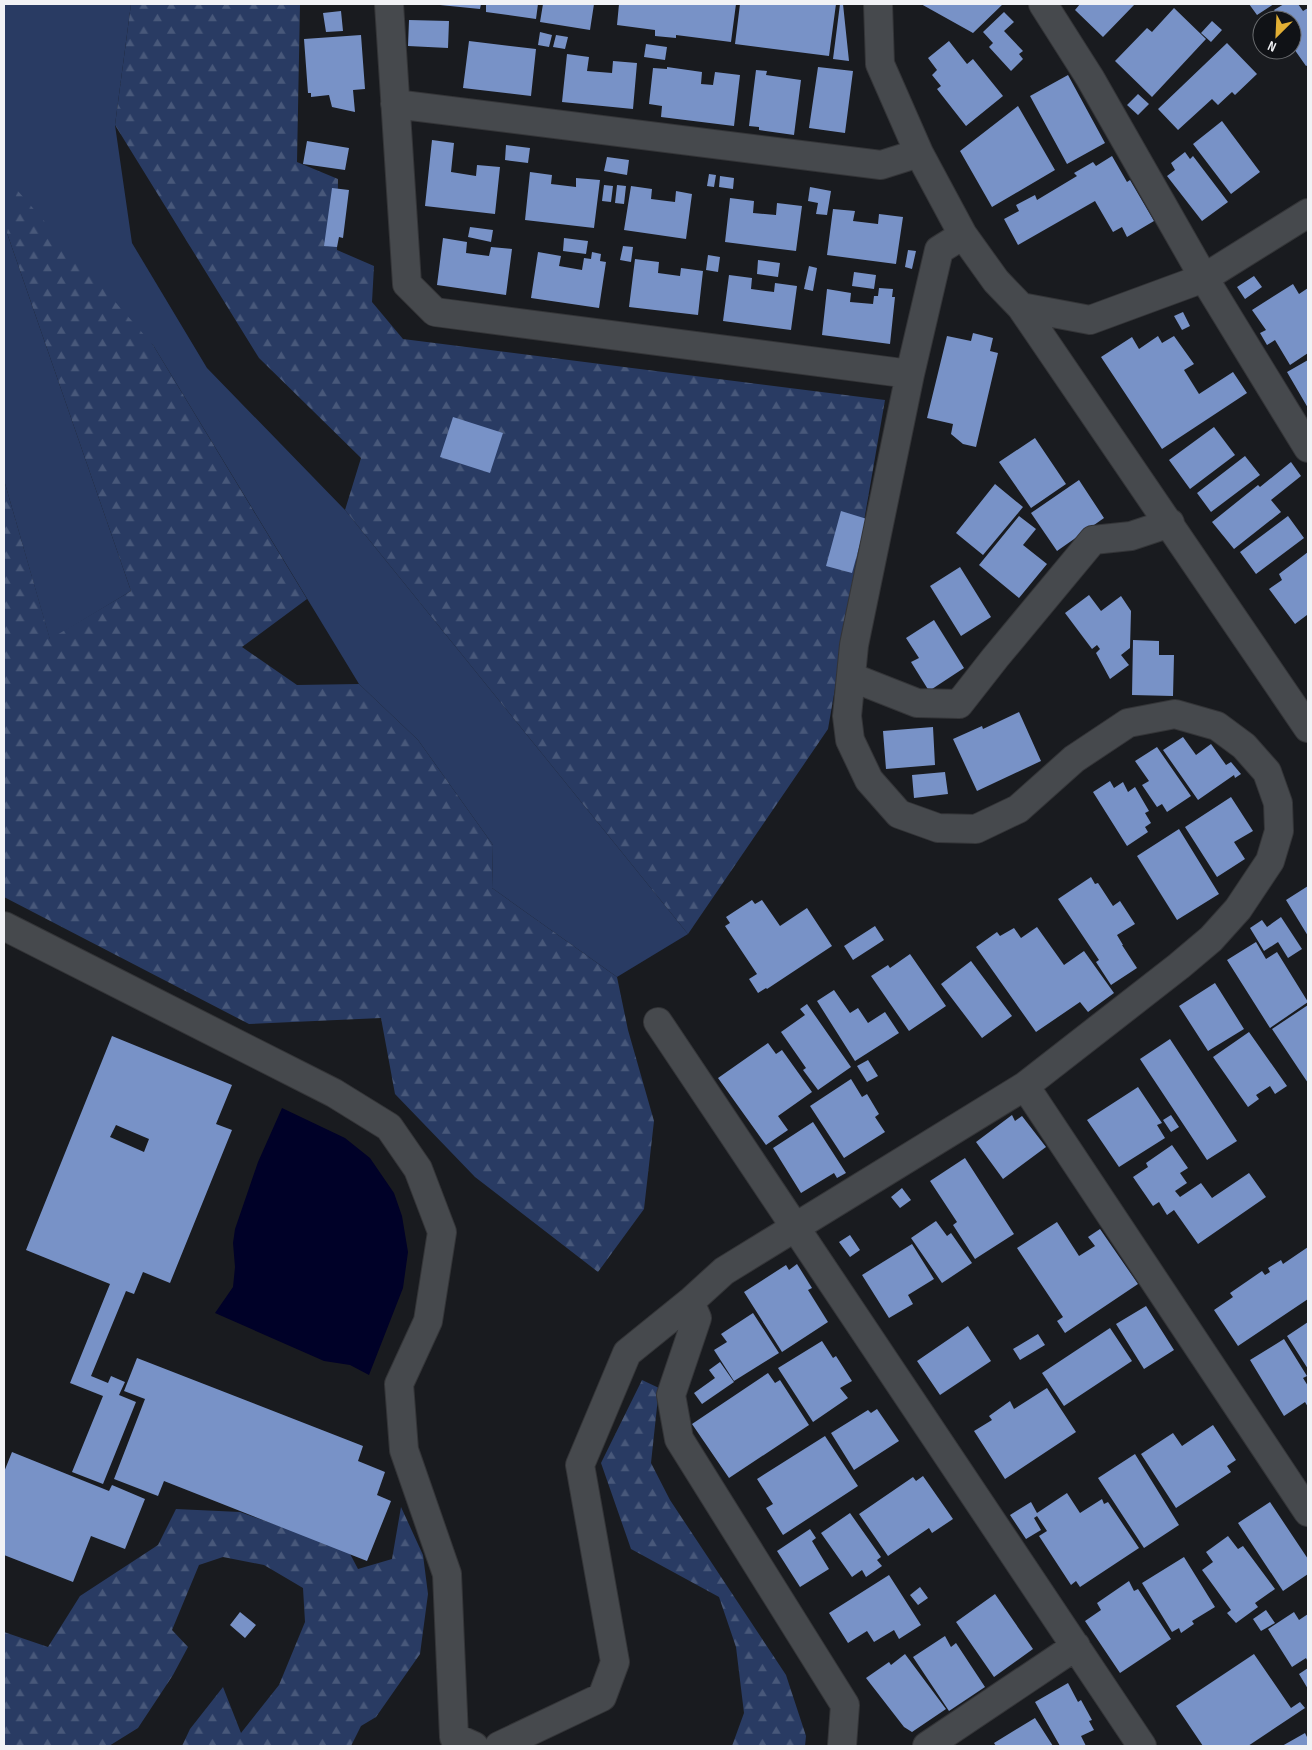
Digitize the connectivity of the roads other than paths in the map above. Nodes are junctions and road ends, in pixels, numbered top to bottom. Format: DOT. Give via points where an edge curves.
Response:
graph roads {
  1 [pos="389,4"];
  2 [pos="878,4"];
  3 [pos="1043,4"];
  4 [pos="395,104"];
  5 [pos="919,153"];
  6 [pos="1308,215"];
  7 [pos="963,235"];
  8 [pos="1204,278"];
  9 [pos="1021,307"];
  10 [pos="910,374"];
  11 [pos="1308,448"];
  12 [pos="1170,524"];
  13 [pos="851,677"];
  14 [pos="1308,728"];
  15 [pos="4,926"];
  16 [pos="658,1022"];
  17 [pos="1025,1086"];
  18 [pos="796,1227"];
  19 [pos="690,1302"];
  20 [pos="1308,1512"];
  21 [pos="1076,1646"];
  22 [pos="474,1746"];
  23 [pos="498,1746"];
  24 [pos="842,1746"];
  25 [pos="926,1746"];
  26 [pos="1142,1746"];
  1 -- 4 [label="street"];
  2 -- 5 [label="street" via="880,64"];
  3 -- 8 [label="street" via="1090,78"];
  4 -- 5 [label="street" via="881,165"];
  4 -- 10 [label="street" via="407,284 435,312"];
  5 -- 7 [label="street"];
  6 -- 8 [label="street"];
  7 -- 9 [label="street" via="996,280"];
  7 -- 10 [label="street" via="939,250"];
  8 -- 9 [label="street" via="1090,320"];
  8 -- 11 [label="street"];
  9 -- 12 [label="street"];
  10 -- 13 [label="street" via="854,645"];
  12 -- 13 [label="street" via="1131,536 1093,540 959,704 917,703"];
  12 -- 14 [label="street"];
  13 -- 17 [label="street" via="847,716 850,740 869,780 899,814 938,828 976,829 1018,810 1074,759 1128,723 1175,714 1217,726 1244,746 1267,772 1278,803 1279,832 1270,861 1238,909 1211,939 1179,966"];
  15 -- 22 [label="street" via="334,1093 389,1127 418,1169 442,1232 428,1321 399,1384 404,1450 447,1574 454,1737"];
  16 -- 18 [label="street"];
  17 -- 18 [label="street"];
  17 -- 20 [label="street"];
  18 -- 19 [label="street" via="724,1271"];
  18 -- 21 [label="street"];
  19 -- 23 [label="street" via="627,1353 580,1465 615,1662 602,1698"];
  19 -- 24 [label="street" via="697,1318 671,1395 679,1439 845,1705"];
  21 -- 25 [label="street"];
  21 -- 26 [label="street"];
}
